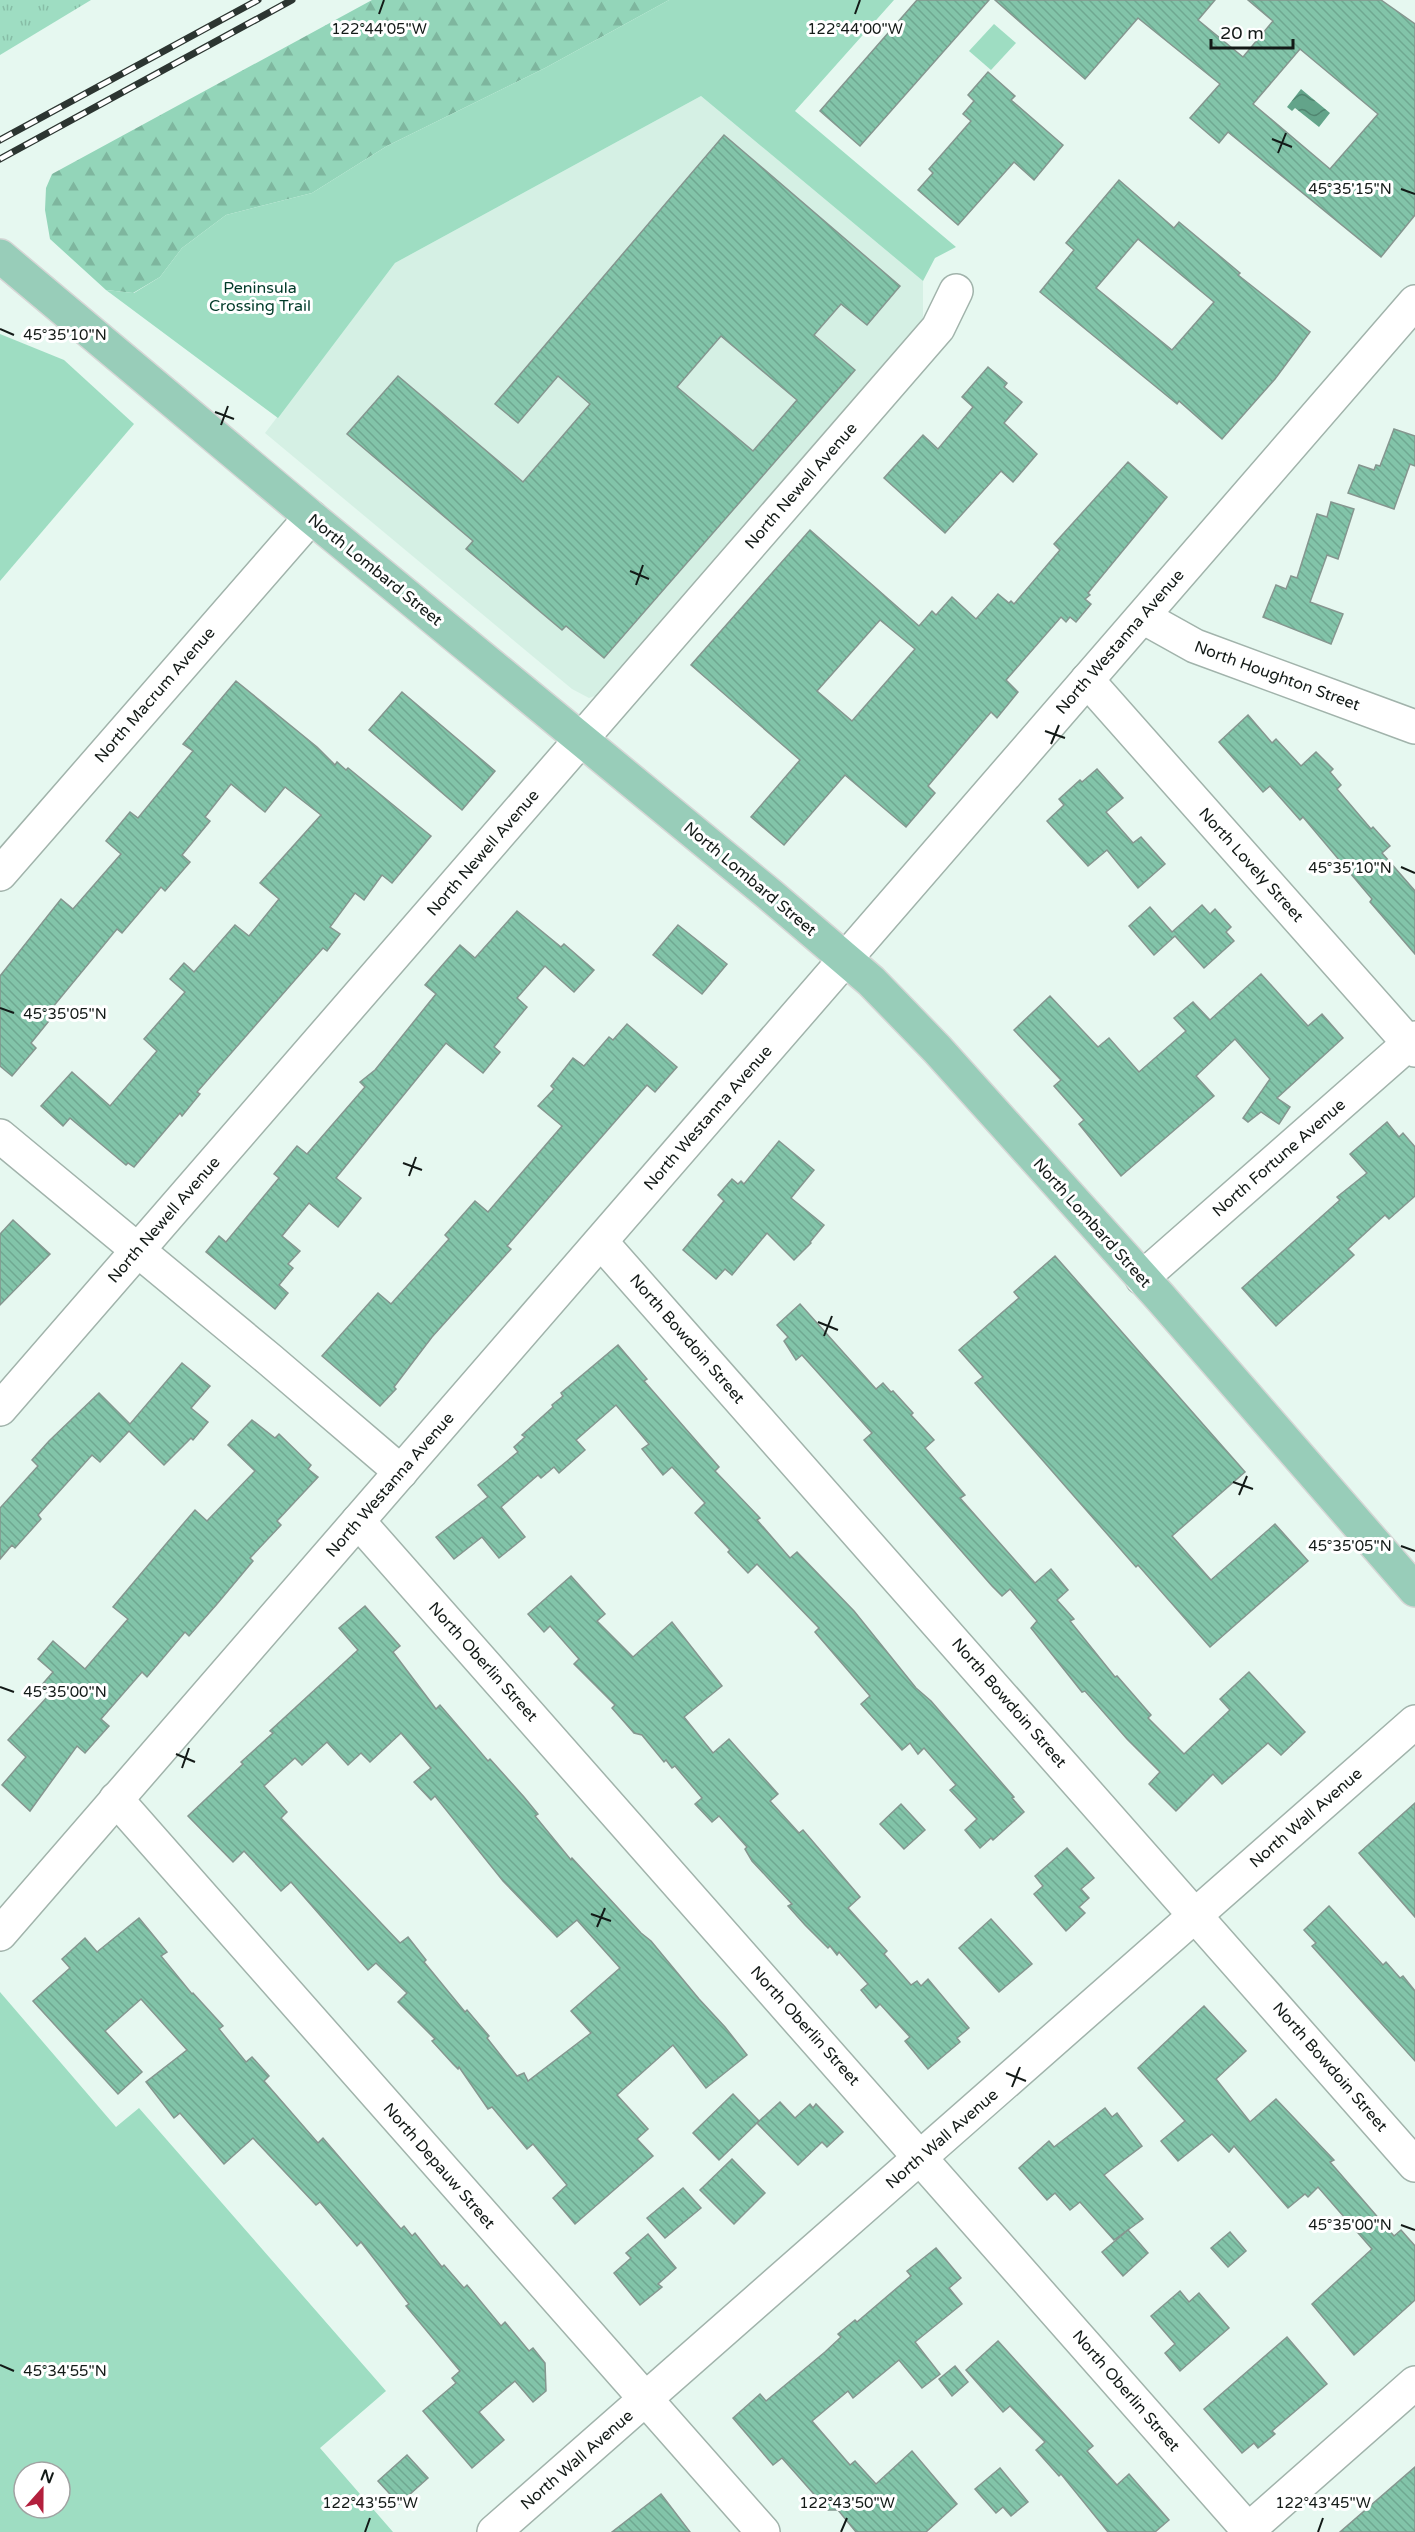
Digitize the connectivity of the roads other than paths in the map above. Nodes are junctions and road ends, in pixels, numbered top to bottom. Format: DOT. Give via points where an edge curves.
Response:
graph roads {
  1 [pos="0,256"];
  2 [pos="956,291"];
  3 [pos="1415,302"];
  4 [pos="311,517"];
  5 [pos="1143,617"];
  6 [pos="1087,680"];
  7 [pos="1415,727"];
  8 [pos="581,741"];
  9 [pos="0,874"];
  10 [pos="845,958"];
  11 [pos="1413,1044"];
  12 [pos="0,1136"];
  13 [pos="601,1242"];
  14 [pos="138,1250"];
  15 [pos="1143,1278"];
  16 [pos="0,1409"];
  17 [pos="401,1472"];
  18 [pos="358,1521"];
  19 [pos="1415,1590"];
  20 [pos="1415,1722"];
  21 [pos="116,1799"];
  22 [pos="1197,1915"];
  23 [pos="0,1934"];
  24 [pos="921,2157"];
  25 [pos="1415,2164"];
  26 [pos="1415,2383"];
  27 [pos="646,2400"];
  28 [pos="1248,2531"];
  29 [pos="494,2532"];
  30 [pos="764,2532"];
  1 -- 4 [label="main road, North Lombard Street"];
  2 -- 8 [label="street, North Newell Avenue" via="938,328"];
  3 -- 5 [label="street, North Westanna Avenue"];
  4 -- 8 [label="main road, North Lombard Street"];
  4 -- 9 [label="street, North Macrum Avenue"];
  5 -- 6 [label="street, North Westanna Avenue"];
  5 -- 7 [label="street, North Houghton Street" via="1195,646"];
  6 -- 10 [label="street, North Westanna Avenue"];
  6 -- 11 [label="street, North Lovely Street"];
  8 -- 10 [label="main road, North Lombard Street"];
  8 -- 14 [label="street, North Newell Avenue"];
  10 -- 13 [label="street, North Westanna Avenue"];
  10 -- 15 [label="main road, North Lombard Street" via="937,1049"];
  11 -- 15 [label="street, North Fortune Avenue"];
  12 -- 14 [label="street"];
  13 -- 17 [label="street, North Westanna Avenue"];
  13 -- 22 [label="street, North Bowdoin Street"];
  14 -- 16 [label="street, North Newell Avenue"];
  14 -- 17 [label="street"];
  15 -- 19 [label="main road, North Lombard Street"];
  17 -- 18 [label="street, North Westanna Avenue"];
  18 -- 21 [label="street, North Westanna Avenue"];
  18 -- 24 [label="street, North Oberlin Street"];
  20 -- 22 [label="street, North Wall Avenue"];
  21 -- 23 [label="street, North Westanna Avenue"];
  21 -- 27 [label="street, North Depauw Street"];
  22 -- 24 [label="street, North Wall Avenue"];
  22 -- 25 [label="street, North Bowdoin Street"];
  24 -- 27 [label="street, North Wall Avenue"];
  24 -- 28 [label="street, North Oberlin Street"];
  26 -- 28 [label="street"];
  27 -- 29 [label="street, North Wall Avenue"];
  27 -- 30 [label="street, North Depauw Street"];
}
